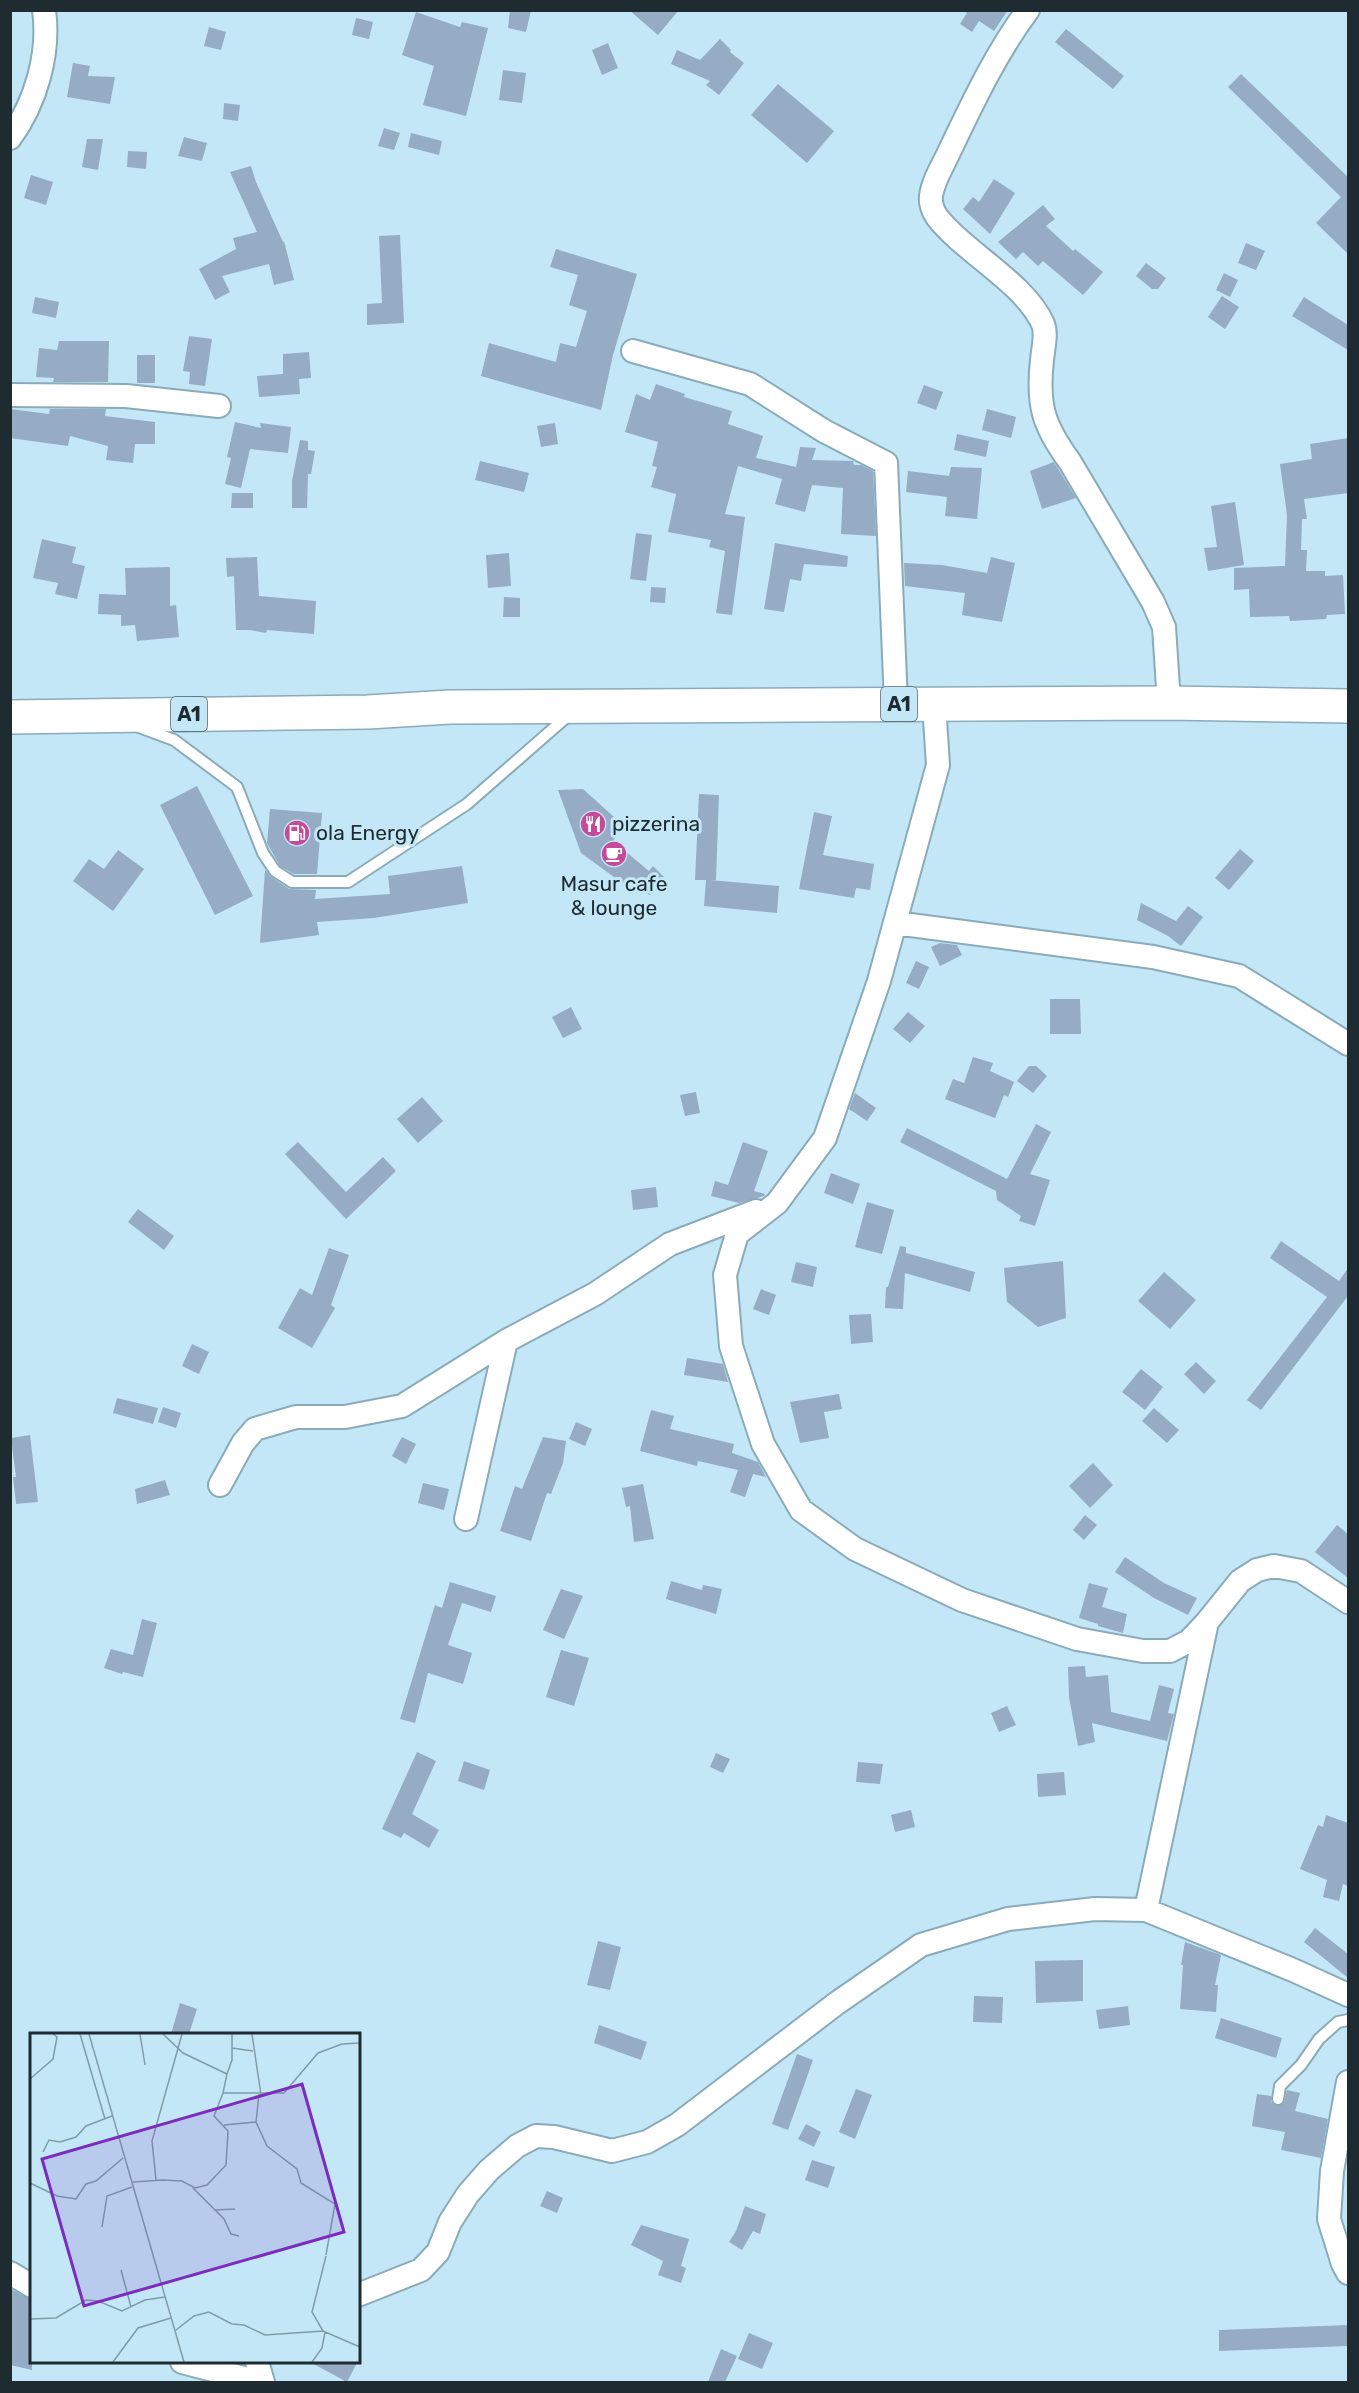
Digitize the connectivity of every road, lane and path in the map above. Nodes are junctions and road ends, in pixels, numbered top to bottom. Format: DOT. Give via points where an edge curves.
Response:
graph roads {
  1 [pos="44,10"];
  2 [pos="1028,10"];
  3 [pos="10,138"];
  4 [pos="633,351"];
  5 [pos="10,395"];
  6 [pos="219,406"];
  7 [pos="896,704"];
  8 [pos="934,704"];
  9 [pos="1169,704"];
  10 [pos="579,706"];
  11 [pos="1348,706"];
  12 [pos="108,715"];
  13 [pos="10,717"];
  14 [pos="895,923"];
  15 [pos="1348,1044"];
  16 [pos="777,1203"];
  17 [pos="506,1341"];
  18 [pos="220,1485"];
  19 [pos="466,1519"];
  20 [pos="1348,1602"];
  21 [pos="1208,1622"];
  22 [pos="1146,1910"];
  23 [pos="1348,1995"];
  24 [pos="1348,2020"];
  25 [pos="1348,2082"];
  26 [pos="1278,2099"];
  27 [pos="10,2273"];
  28 [pos="1348,2273"];
  29 [pos="30,2285"];
  30 [pos="360,2294"];
  31 [pos="190,2363"];
  32 [pos="257,2363"];
  33 [pos="261,2382"];
  1 -- 3 [label="street" via="47,29 38,84"];
  2 -- 9 [label="street" via="1006,40 967,114 936,182 932,209 945,226 1037,312 1044,327 1041,408 1055,441 1164,627"];
  4 -- 7 [label="street" via="750,384 824,431 886,463"];
  5 -- 6 [label="street" via="126,396"];
  7 -- 8 [label="highway, A1 / A1"];
  7 -- 10 [label="highway, A1 / A1"];
  8 -- 9 [label="highway, A1 / A1"];
  8 -- 14 [label="street" via="939,765"];
  9 -- 11 [label="highway, A1 / A1"];
  10 -- 12 [label="highway, A1 / A1"];
  10 -- 12 [label="lane" via="467,804 348,882 292,882 275,871 263,853 237,787 174,740"];
  12 -- 13 [label="highway, A1"];
  14 -- 15 [label="street" via="1153,957 1239,976"];
  14 -- 16 [label="street" via="825,1138"];
  16 -- 17 [label="street" via="670,1244 595,1294"];
  16 -- 21 [label="street" via="737,1234 725,1275 731,1346 763,1444 801,1510 855,1549 940,1590 1077,1639 1143,1651 1170,1651 1189,1641"];
  17 -- 18 [label="street" via="402,1406 345,1417 296,1417 255,1429"];
  17 -- 19 [label="street"];
  20 -- 21 [label="street" via="1301,1571 1274,1566 1257,1569 1240,1581"];
  21 -- 22 [label="street"];
  22 -- 23 [label="street"];
  22 -- 30 [label="street" via="1095,1909 1008,1919 921,1945 676,2125 646,2142 612,2151 536,2136 517,2146 468,2194 450,2222 438,2252 421,2270"];
  24 -- 26 [label="lane" via="1338,2022 1319,2039 1280,2086"];
  25 -- 28 [label="street" via="1332,2171 1329,2219"];
  27 -- 29 [label="street"];
  31 -- 33 [label="street"];
  32 -- 33 [label="street"];
}
